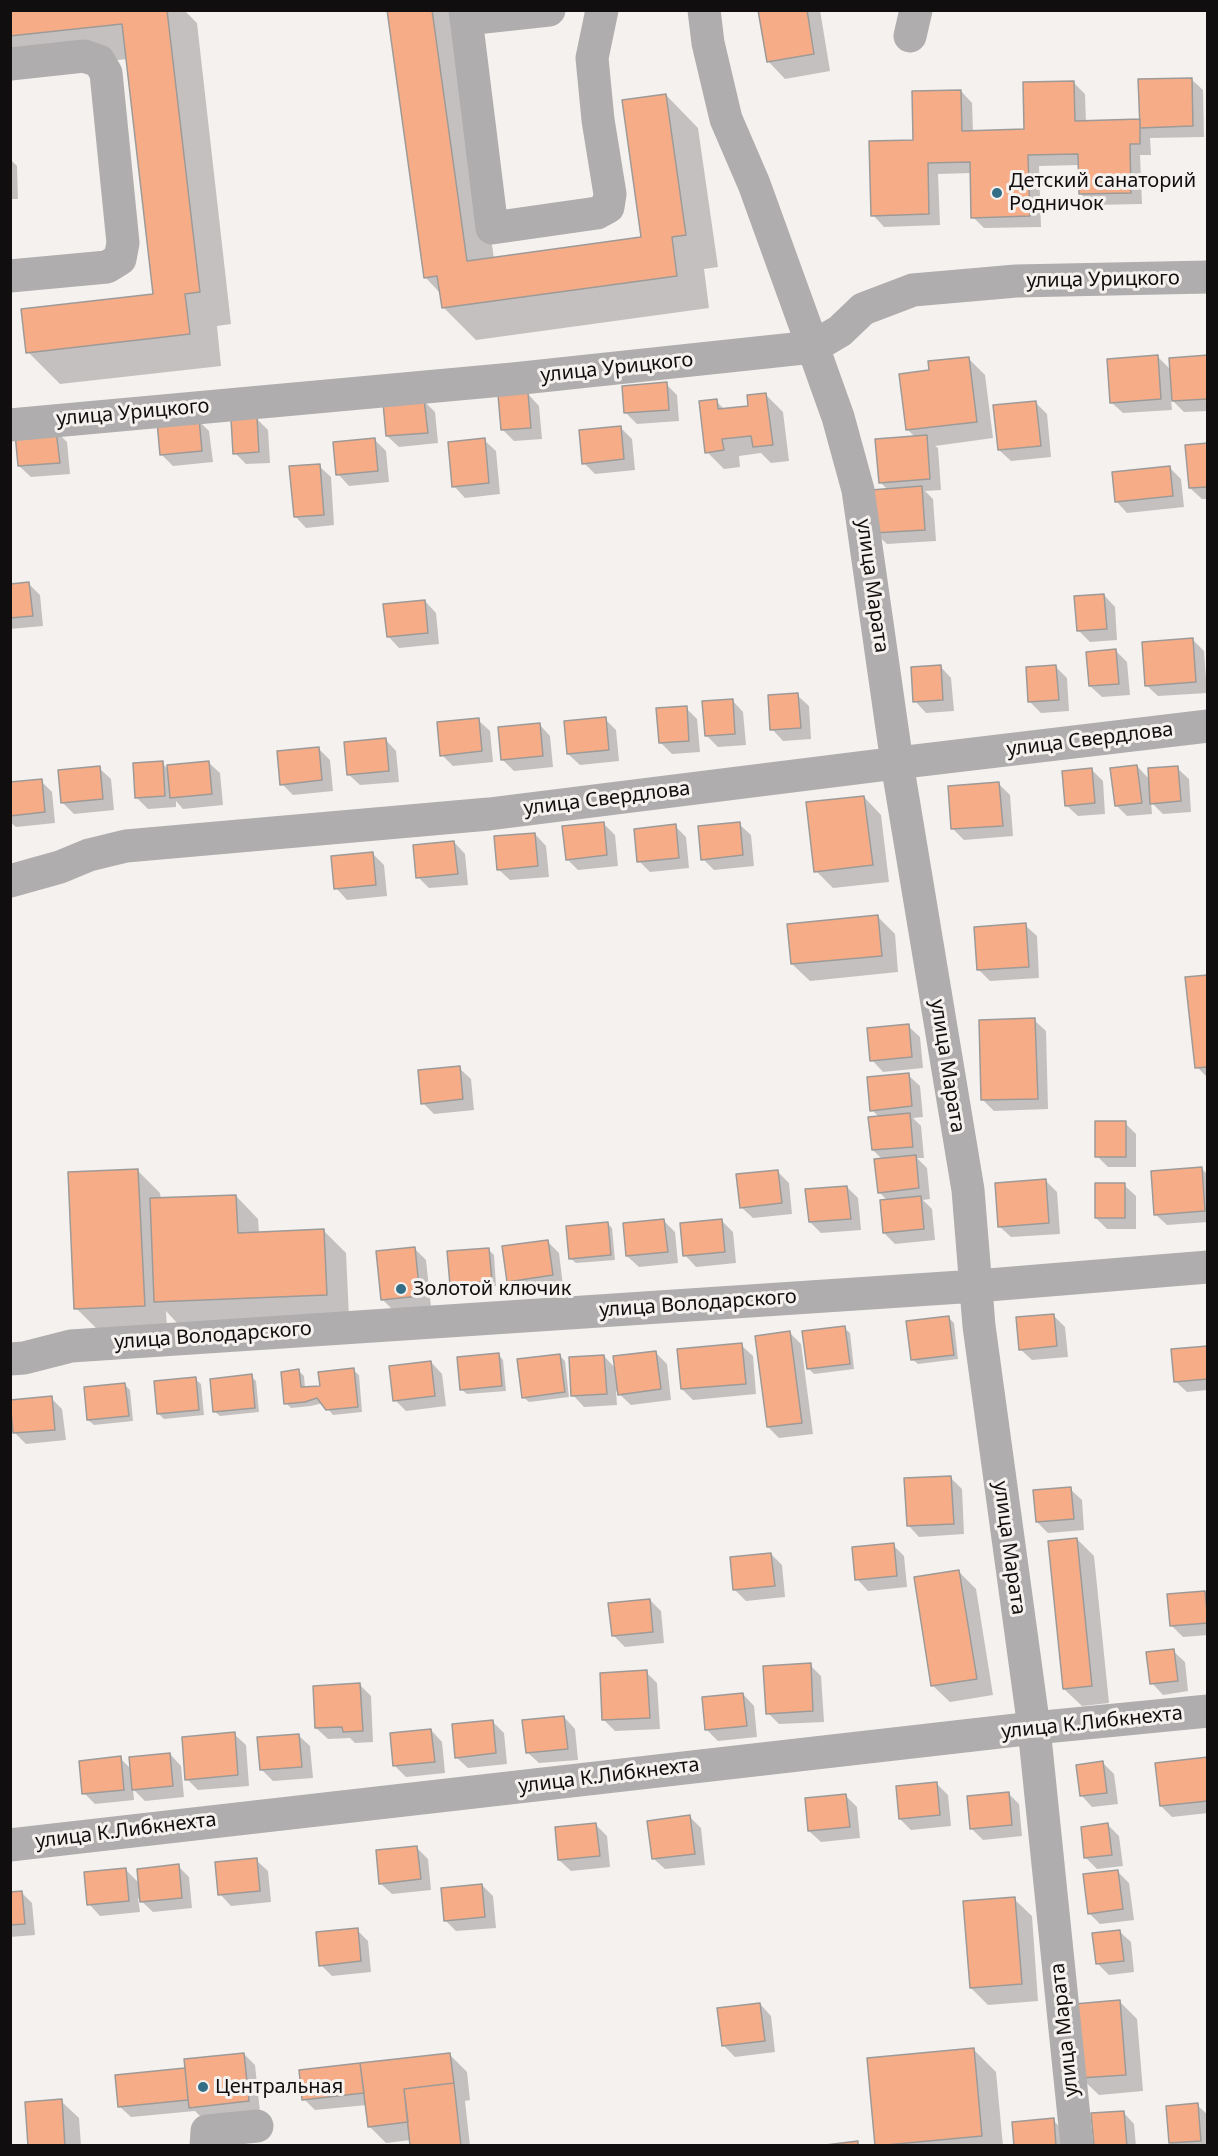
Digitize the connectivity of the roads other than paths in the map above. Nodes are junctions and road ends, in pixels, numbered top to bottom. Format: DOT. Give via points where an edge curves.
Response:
graph roads {
  1 [pos="549,10"];
  2 [pos="602,10"];
  3 [pos="704,10"];
  4 [pos="466,15"];
  5 [pos="10,64"];
  6 [pos="10,276"];
  7 [pos="1208,277"];
  8 [pos="813,347"];
  9 [pos="10,424"];
  10 [pos="1208,726"];
  11 [pos="897,763"];
  12 [pos="10,881"];
  13 [pos="1208,1267"];
  14 [pos="976,1286"];
  15 [pos="10,1359"];
  16 [pos="1208,1712"];
  17 [pos="1034,1728"];
  18 [pos="10,1845"];
  19 [pos="256,2126"];
  20 [pos="206,2145"];
  21 [pos="1077,2145"];
  1 -- 4 [label="street"];
  2 -- 4 [label="street" via="592,58 610,194 608,207 597,213 492,228"];
  3 -- 8 [label="street, улица Марата" via="726,119"];
  5 -- 6 [label="street" via="84,56 99,61 106,73 123,243 120,259 107,267"];
  7 -- 8 [label="street, улица Урицкого" via="1016,281 913,290 863,309 840,331"];
  8 -- 9 [label="street, улица Урицкого" via="513,379"];
  8 -- 11 [label="street, улица Марата" via="858,490"];
  10 -- 11 [label="street, улица Свердлова"];
  11 -- 12 [label="street, улица Свердлова" via="489,814 126,846"];
  11 -- 14 [label="street, улица Марата" via="968,1190"];
  13 -- 14 [label="street, улица Володарского"];
  14 -- 15 [label="street, улица Володарского" via="83,1345"];
  14 -- 17 [label="street, улица Марата"];
  16 -- 17 [label="street, улица К.Либкнехта"];
  17 -- 18 [label="street, улица К.Либкнехта"];
  17 -- 21 [label="street, улица Марата"];
  19 -- 20 [label="street" via="207,2131"];
}
